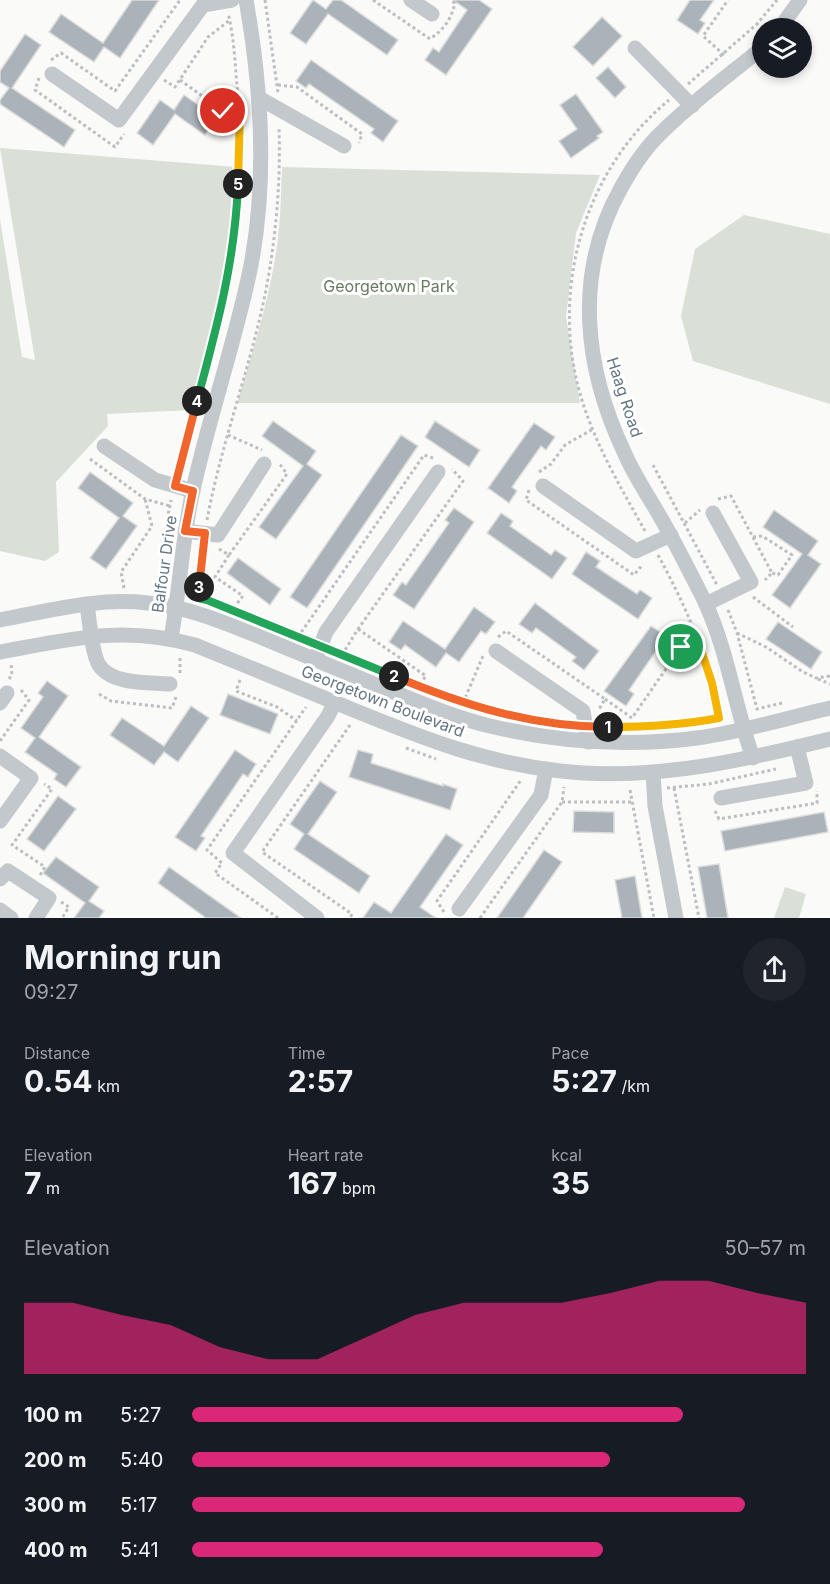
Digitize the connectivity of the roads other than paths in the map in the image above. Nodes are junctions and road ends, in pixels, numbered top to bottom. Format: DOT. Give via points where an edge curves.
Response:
graph roads {
  1 [pos="246,0"];
  2 [pos="411,0"];
  3 [pos="800,0"];
  4 [pos="229,1"];
  5 [pos="432,14"];
  6 [pos="787,18"];
  7 [pos="635,48"];
  8 [pos="752,56"];
  9 [pos="46,72"];
  10 [pos="259,98"];
  11 [pos="692,106"];
  12 [pos="351,147"];
  13 [pos="104,446"];
  14 [pos="264,464"];
  15 [pos="438,472"];
  16 [pos="543,486"];
  17 [pos="193,491"];
  18 [pos="713,513"];
  19 [pos="185,531"];
  20 [pos="671,535"];
  21 [pos="87,604"];
  22 [pos="706,604"];
  23 [pos="177,608"];
  24 [pos="0,620"];
  25 [pos="91,635"];
  26 [pos="171,639"];
  27 [pos="0,651"];
  28 [pos="496,651"];
  29 [pos="318,653"];
  30 [pos="170,684"];
  31 [pos="335,702"];
  32 [pos="830,708"];
  33 [pos="742,729"];
  34 [pos="830,739"];
  35 [pos="588,742"];
  36 [pos="797,747"];
  37 [pos="0,756"];
  38 [pos="753,758"];
  39 [pos="546,769"];
  40 [pos="653,773"];
  41 [pos="721,798"];
  42 [pos="0,821"];
  43 [pos="0,879"];
  44 [pos="0,910"];
  45 [pos="452,912"];
  46 [pos="11,918"];
  47 [pos="36,918"];
  48 [pos="317,918"];
  49 [pos="676,918"];
  1 -- 10 [label="street, Balfour Drive"];
  2 -- 5 [label="street"];
  3 -- 6 [label="street"];
  4 -- 9 [label="street" via="203,5 119,120"];
  7 -- 11 [label="street"];
  8 -- 11 [label="street, Haag Road"];
  10 -- 12 [label="street"];
  10 -- 17 [label="street, Balfour Drive" via="260,167 249,274"];
  11 -- 20 [label="street, Haag Road" via="660,134 634,165 616,196 601,231 588,307 597,380 609,417 625,456"];
  13 -- 17 [label="street" via="155,480"];
  14 -- 19 [label="street" via="218,535"];
  15 -- 29 [label="street" via="326,632"];
  16 -- 20 [label="street" via="636,551"];
  17 -- 19 [label="street, Balfour Drive"];
  18 -- 22 [label="street" via="751,582"];
  19 -- 23 [label="street, Balfour Drive"];
  20 -- 22 [label="street, Haag Road"];
  21 -- 23 [label="street, Georgetown Boulevard" via="148,603"];
  21 -- 24 [label="street, Georgetown Boulevard"];
  21 -- 25 [label="street"];
  22 -- 33 [label="street, Haag Road" via="724,652"];
  23 -- 26 [label="street, Balfour Drive"];
  23 -- 29 [label="street, Georgetown Boulevard"];
  25 -- 26 [label="street, Georgetown Boulevard"];
  25 -- 27 [label="street, Georgetown Boulevard"];
  25 -- 30 [label="street" via="97,663 106,673"];
  26 -- 31 [label="street, Georgetown Boulevard" via="195,645"];
  28 -- 35 [label="street" via="583,711"];
  29 -- 35 [label="street, Georgetown Boulevard" via="446,713 532,735"];
  31 -- 39 [label="street, Georgetown Boulevard" via="457,750"];
  31 -- 48 [label="street" via="233,853"];
  32 -- 33 [label="street, Georgetown Boulevard"];
  33 -- 35 [label="street, Georgetown Boulevard" via="642,743"];
  33 -- 38 [label="street, Haag Road"];
  34 -- 36 [label="street, Georgetown Boulevard"];
  36 -- 38 [label="street, Georgetown Boulevard"];
  36 -- 41 [label="street" via="806,783"];
  37 -- 42 [label="street" via="31,778"];
  38 -- 40 [label="street, Georgetown Boulevard"];
  39 -- 40 [label="street, Georgetown Boulevard"];
  39 -- 45 [label="street" via="541,795"];
  40 -- 49 [label="street"];
  43 -- 47 [label="street" via="8,871 49,898"];
  44 -- 46 [label="street"];
}
